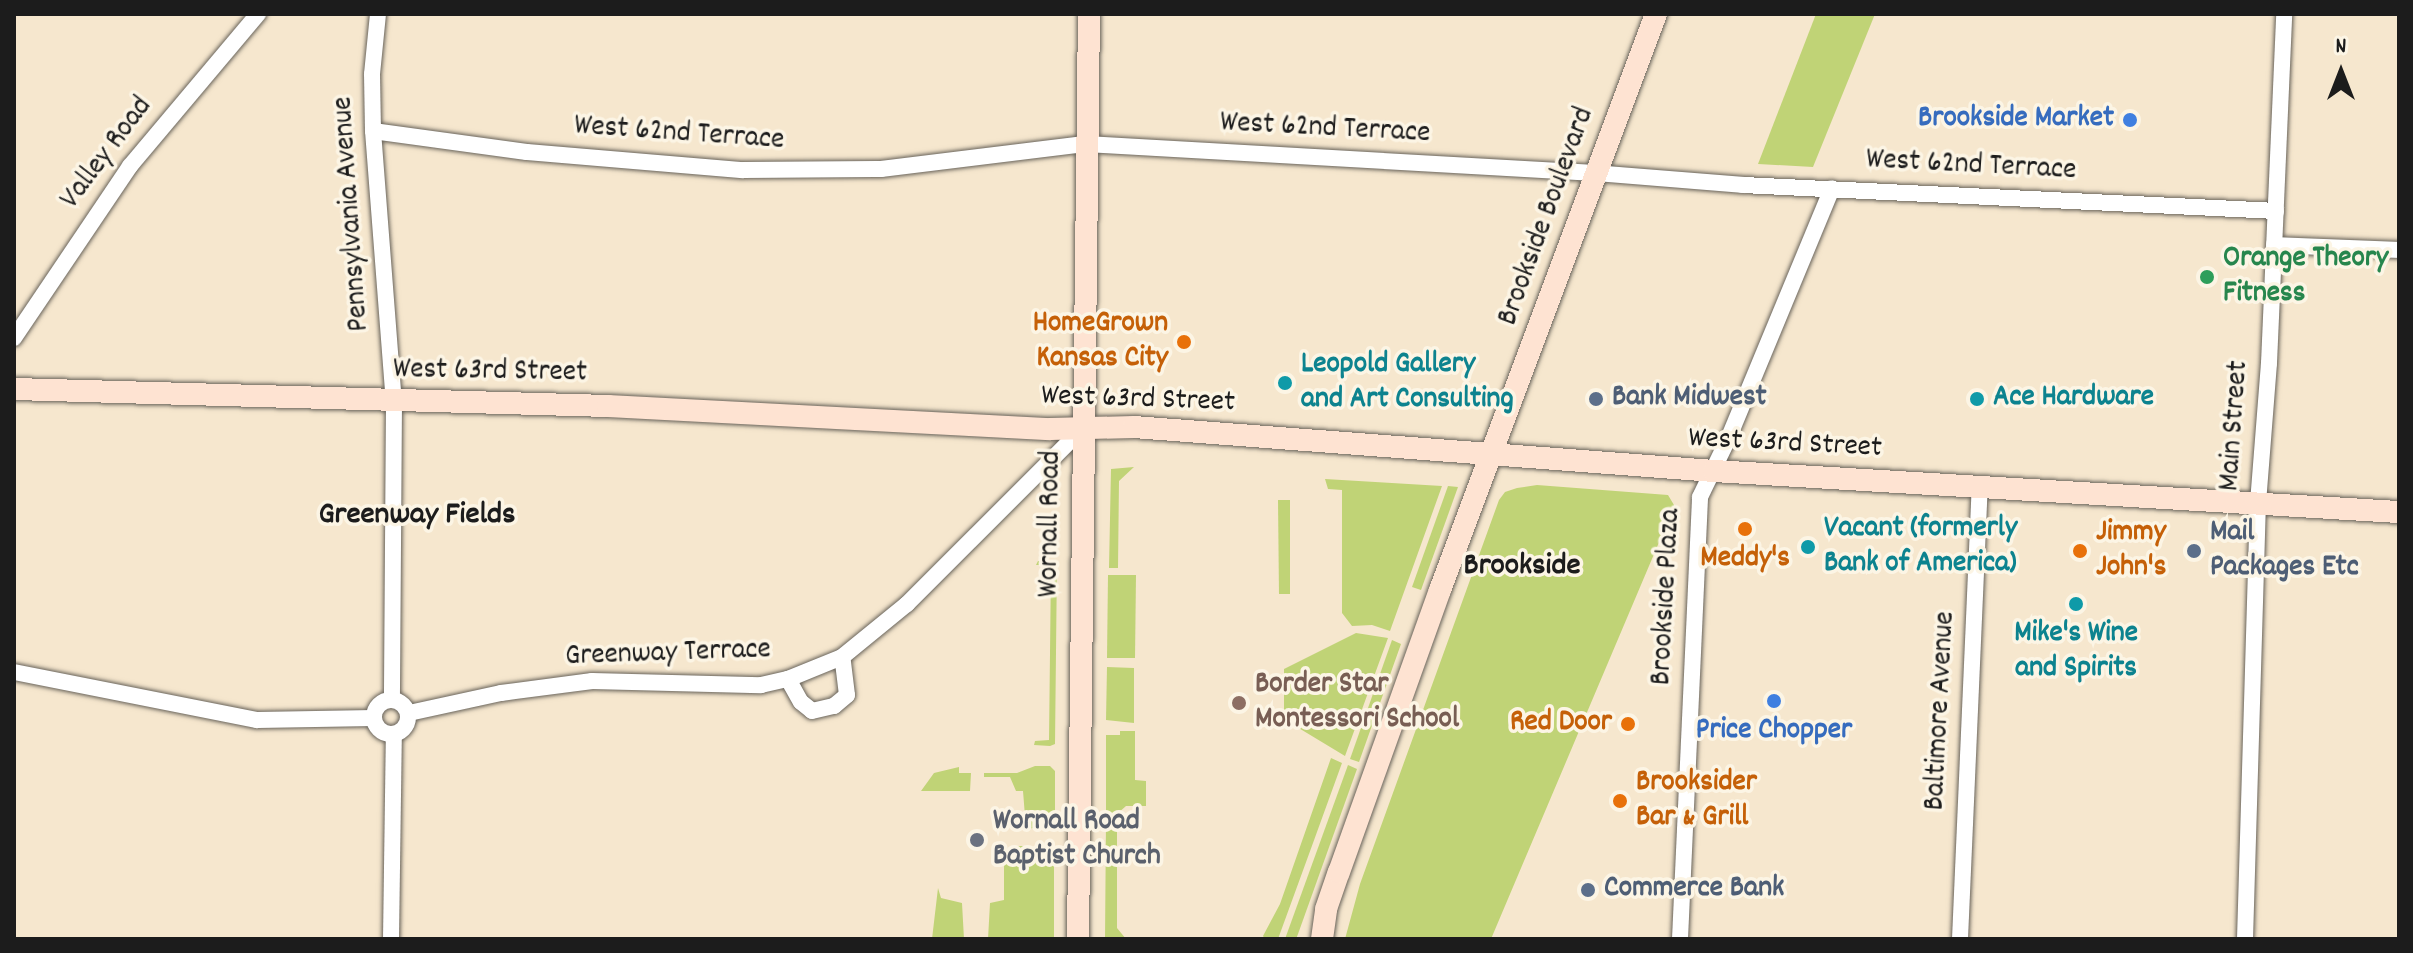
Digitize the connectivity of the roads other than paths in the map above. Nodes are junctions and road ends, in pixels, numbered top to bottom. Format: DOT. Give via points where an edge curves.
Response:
graph roads {
  1 [pos="258,14"];
  2 [pos="378,14"];
  3 [pos="1089,14"];
  4 [pos="1656,14"];
  5 [pos="2284,14"];
  6 [pos="373,131"];
  7 [pos="1086,144"];
  8 [pos="1595,173"];
  9 [pos="1832,188"];
  10 [pos="2276,211"];
  11 [pos="2274,245"];
  12 [pos="2399,250"];
  13 [pos="14,338"];
  14 [pos="14,389"];
  15 [pos="394,402"];
  16 [pos="1084,427"];
  17 [pos="1493,454"];
  18 [pos="1714,471"];
  19 [pos="1980,486"];
  20 [pos="2258,503"];
  21 [pos="2399,512"];
  22 [pos="842,657"];
  23 [pos="14,672"];
  24 [pos="788,679"];
  25 [pos="392,699"];
  26 [pos="409,713"];
  27 [pos="374,718"];
  28 [pos="394,734"];
  29 [pos="1326,909"];
  30 [pos="391,939"];
  31 [pos="1078,939"];
  32 [pos="1307,939"];
  33 [pos="1322,939"];
  34 [pos="1680,939"];
  35 [pos="1960,939"];
  36 [pos="2245,939"];
  1 -- 13 [label="street, Valley Road" via="130,166"];
  2 -- 6 [label="street, Pennsylvania Avenue"];
  3 -- 7 [label="main road, Wornall Road"];
  4 -- 8 [label="main road, Brookside Boulevard"];
  5 -- 10 [label="street, Main Street"];
  6 -- 7 [label="street, West 62nd Terrace" via="608,160 810,172 949,164"];
  6 -- 15 [label="street, Pennsylvania Avenue"];
  7 -- 8 [label="street, West 62nd Terrace"];
  7 -- 16 [label="main road, Wornall Road"];
  8 -- 9 [label="street, West 62nd Terrace"];
  8 -- 17 [label="main road, Brookside Boulevard"];
  9 -- 10 [label="street, West 62nd Terrace"];
  9 -- 18 [label="street, Brookside Plaza"];
  10 -- 11 [label="street, Main Street"];
  11 -- 12 [label="street"];
  11 -- 20 [label="street, Main Street"];
  14 -- 15 [label="main road, West 63rd Street"];
  15 -- 16 [label="main road, West 63rd Street"];
  15 -- 25 [label="street, Pennsylvania Avenue"];
  16 -- 17 [label="main road, West 63rd Street"];
  16 -- 22 [label="street, Greenway Terrace" via="917,594"];
  16 -- 31 [label="main road, Wornall Road"];
  17 -- 18 [label="main road, West 63rd Street"];
  17 -- 29 [label="main road, Brookside Boulevard"];
  18 -- 19 [label="main road, West 63rd Street"];
  18 -- 34 [label="street, Brookside Plaza" via="1700,497"];
  19 -- 20 [label="main road, West 63rd Street"];
  19 -- 35 [label="street, Baltimore Avenue"];
  20 -- 21 [label="main road, West 63rd Street"];
  20 -- 36 [label="street, Main Street"];
  22 -- 24 [label="street, Greenway Terrace"];
  22 -- 24 [label="street, Greenway Terrace" via="847,695 834,706 812,711"];
  23 -- 27 [label="street" via="257,720"];
  24 -- 26 [label="street, Greenway Terrace" via="736,685 592,681"];
  25 -- 26 [label="street"];
  25 -- 27 [label="street" via="377,707"];
  26 -- 28 [label="street" via="408,724"];
  27 -- 28 [label="street" via="383,732"];
  28 -- 30 [label="street"];
  29 -- 32 [label="main road"];
  29 -- 33 [label="main road, Brookside Boulevard"];
}
